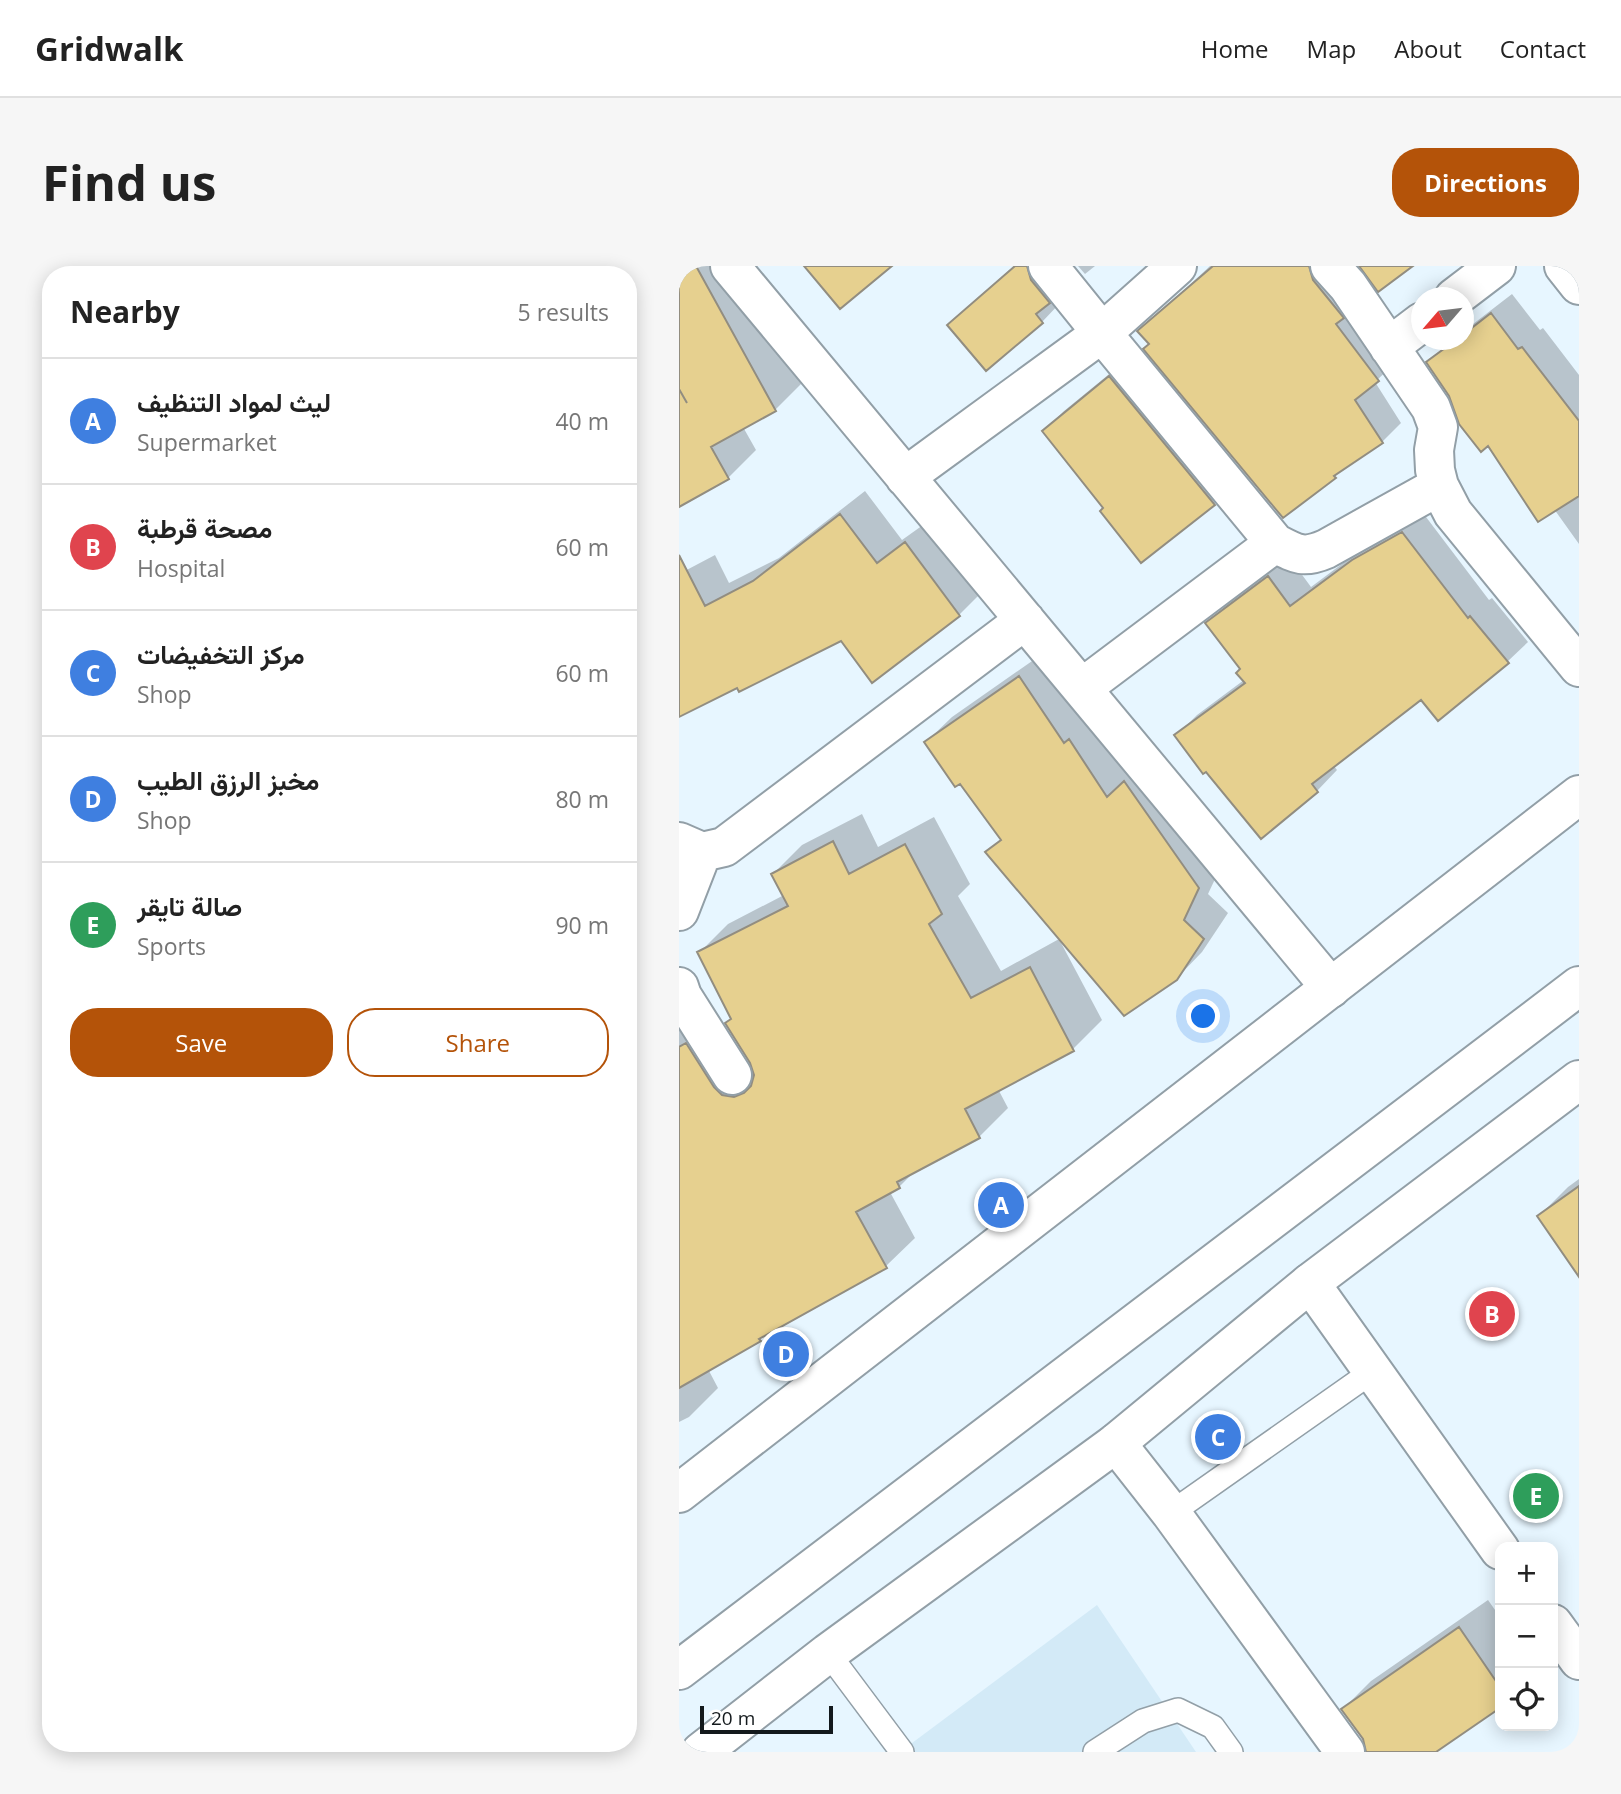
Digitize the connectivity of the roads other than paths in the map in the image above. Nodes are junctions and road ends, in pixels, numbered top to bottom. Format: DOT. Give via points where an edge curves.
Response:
graph roads {
  1 [pos="730,266"];
  2 [pos="1048,266"];
  3 [pos="1177,266"];
  4 [pos="1330,266"];
  5 [pos="1496,266"];
  6 [pos="1564,266"];
  7 [pos="1579,285"];
  8 [pos="1468,287"];
  9 [pos="1411,330"];
  10 [pos="1103,333"];
  11 [pos="1389,347"];
  12 [pos="905,477"];
  13 [pos="1439,486"];
  14 [pos="1275,543"];
  15 [pos="1025,620"];
  16 [pos="1579,667"];
  17 [pos="1082,688"];
  18 [pos="1579,795"];
  19 [pos="690,847"];
  20 [pos="679,911"];
  21 [pos="1579,986"];
  22 [pos="679,987"];
  23 [pos="1331,988"];
  24 [pos="732,1075"];
  25 [pos="1579,1080"];
  26 [pos="1310,1283"];
  27 [pos="1373,1371"];
  28 [pos="1116,1443"];
  29 [pos="679,1493"];
  30 [pos="1171,1513"];
  31 [pos="1495,1543"];
  32 [pos="1558,1630"];
  33 [pos="828,1653"];
  34 [pos="1579,1660"];
  35 [pos="679,1670"];
  36 [pos="701,1752"];
  37 [pos="902,1752"];
  38 [pos="1095,1752"];
  39 [pos="1231,1752"];
  40 [pos="1345,1752"];
  1 -- 12 [label="street"];
  2 -- 10 [label="street"];
  3 -- 10 [label="street"];
  4 -- 11 [label="street"];
  5 -- 8 [label="street"];
  6 -- 7 [label="street"];
  9 -- 11 [label="street"];
  10 -- 12 [label="street"];
  10 -- 14 [label="street"];
  11 -- 13 [label="street" via="1431,408 1438,427 1434,450"];
  12 -- 15 [label="street"];
  13 -- 14 [label="street" via="1312,555 1297,555"];
  13 -- 16 [label="street" via="1453,513"];
  14 -- 17 [label="street"];
  15 -- 17 [label="street"];
  15 -- 19 [label="street" via="724,847"];
  17 -- 23 [label="street"];
  18 -- 23 [label="street"];
  19 -- 20 [label="street"];
  21 -- 35 [label="street"];
  22 -- 24 [label="street"];
  23 -- 29 [label="street"];
  25 -- 26 [label="street"];
  26 -- 27 [label="street"];
  26 -- 28 [label="street"];
  27 -- 30 [label="lane"];
  27 -- 31 [label="street"];
  28 -- 30 [label="street"];
  28 -- 33 [label="street"];
  30 -- 40 [label="street"];
  32 -- 34 [label="street"];
  33 -- 36 [label="street"];
  33 -- 37 [label="lane"];
  38 -- 39 [label="lane" via="1143,1721 1178,1710 1213,1727"];
}
